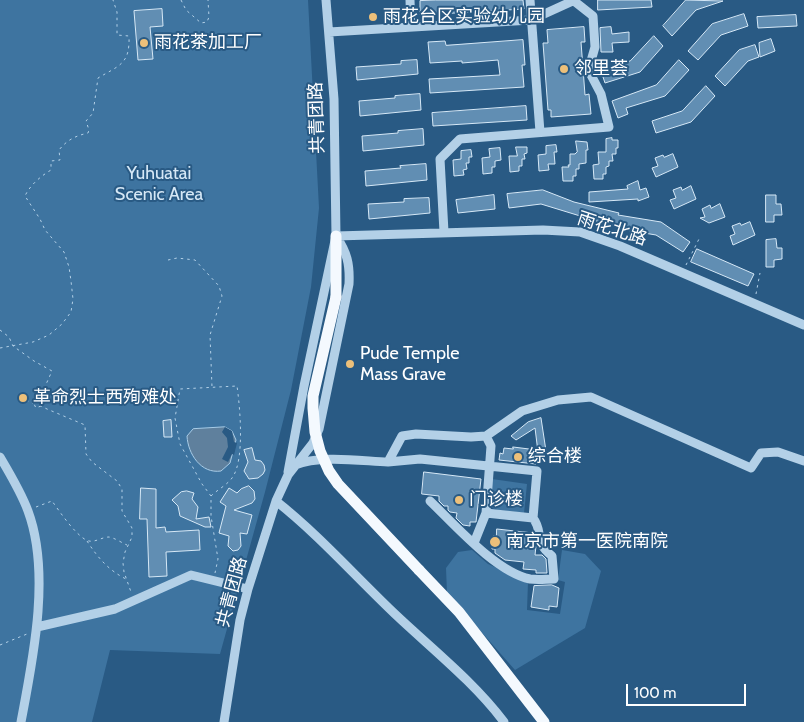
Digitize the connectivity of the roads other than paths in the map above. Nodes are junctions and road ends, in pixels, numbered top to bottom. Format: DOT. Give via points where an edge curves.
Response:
graph roads {
  1 [pos="326,0"];
  2 [pos="410,0"];
  3 [pos="530,0"];
  4 [pos="575,1"];
  5 [pos="531,20"];
  6 [pos="411,27"];
  7 [pos="328,32"];
  8 [pos="540,132"];
  9 [pos="444,232"];
  10 [pos="336,236"];
  11 [pos="804,325"];
  12 [pos="486,436"];
  13 [pos="0,457"];
  14 [pos="804,460"];
  15 [pos="388,462"];
  16 [pos="295,465"];
  17 [pos="490,466"];
  18 [pos="288,475"];
  19 [pos="276,501"];
  20 [pos="430,501"];
  21 [pos="486,513"];
  22 [pos="533,518"];
  23 [pos="474,543"];
  24 [pos="248,589"];
  25 [pos="36,630"];
  26 [pos="21,722"];
  27 [pos="224,722"];
  28 [pos="504,722"];
  29 [pos="544,722"];
  1 -- 7 [label="street, 共青团路"];
  2 -- 6 [label="street"];
  3 -- 5 [label="street"];
  4 -- 5 [label="street"];
  4 -- 8 [label="street" via="593,16 595,47 591,75 601,94 609,126"];
  5 -- 6 [label="street"];
  5 -- 8 [label="street"];
  6 -- 7 [label="street"];
  7 -- 10 [label="street, 共青团路" via="334,98"];
  8 -- 9 [label="street" via="460,139 440,159"];
  9 -- 10 [label="street, 雨花北路"];
  9 -- 11 [label="street, 雨花北路" via="580,232"];
  10 -- 16 [label="street, 共青团路" via="348,260 348,290 317,435"];
  10 -- 18 [label="street, 共青团路"];
  10 -- 29 [label="main road, bridge" via="336,297 313,396 313,419 320,451 338,484 459,612"];
  12 -- 14 [label="street" via="522,411 558,400 591,397 751,468 761,453 778,452"];
  12 -- 15 [label="street" via="402,436"];
  12 -- 17 [label="street" via="491,446"];
  13 -- 25 [label="street" via="28,511 36,543"];
  15 -- 16 [label="street" via="320,460"];
  15 -- 17 [label="street" via="420,459"];
  16 -- 18 [label="street, 共青团路"];
  17 -- 21 [label="street"];
  17 -- 22 [label="street" via="538,471"];
  18 -- 19 [label="street, 共青团路"];
  19 -- 24 [label="street, 共青团路"];
  19 -- 28 [label="street" via="331,549 473,687"];
  20 -- 23 [label="street"];
  21 -- 22 [label="street"];
  21 -- 23 [label="street"];
  22 -- 23 [label="street" via="540,543 552,556 554,579 530,579 513,572 491,560"];
  24 -- 25 [label="street" via="191,576 116,609"];
  24 -- 27 [label="street, 共青团路"];
  25 -- 26 [label="street"];
}
